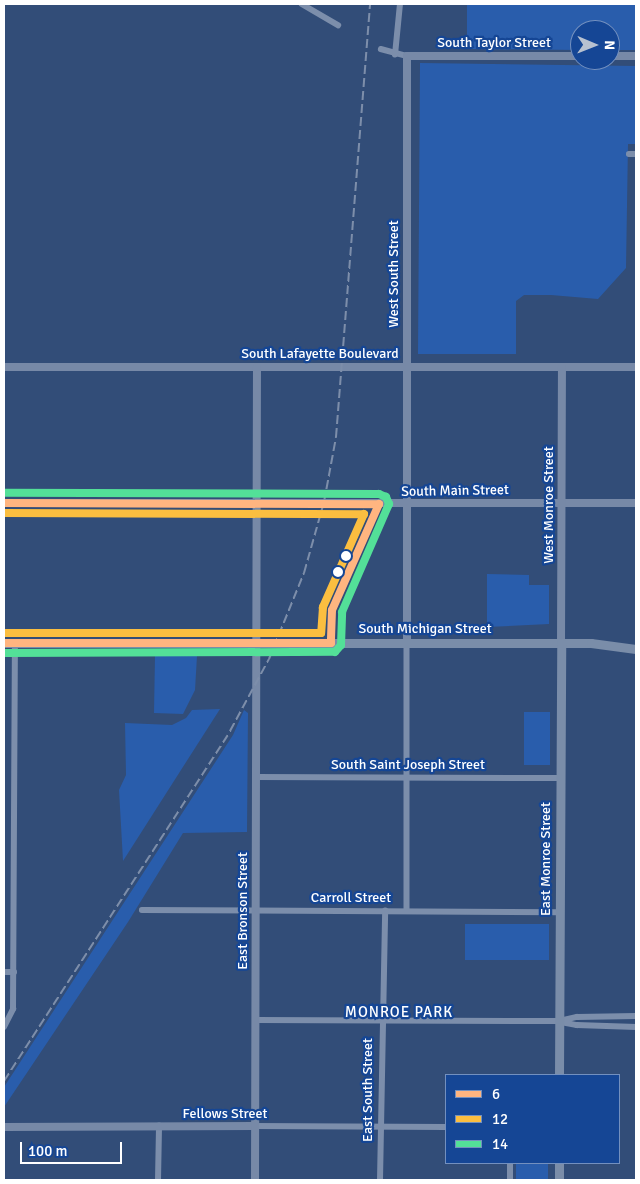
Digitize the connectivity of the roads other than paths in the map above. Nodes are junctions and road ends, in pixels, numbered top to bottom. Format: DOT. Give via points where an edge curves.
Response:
graph roads {
  1 [pos="302,4"];
  2 [pos="400,4"];
  3 [pos="338,24"];
  4 [pos="381,49"];
  5 [pos="395,55"];
  6 [pos="407,56"];
  7 [pos="570,56"];
  8 [pos="620,56"];
  9 [pos="636,56"];
  10 [pos="4,366"];
  11 [pos="257,366"];
  12 [pos="406,366"];
  13 [pos="562,367"];
  14 [pos="636,367"];
  15 [pos="562,503"];
  16 [pos="636,503"];
  17 [pos="4,504"];
  18 [pos="257,504"];
  19 [pos="408,505"];
  20 [pos="4,643"];
  21 [pos="15,643"];
  22 [pos="256,643"];
  23 [pos="407,643"];
  24 [pos="561,643"];
  25 [pos="636,650"];
  26 [pos="256,777"];
  27 [pos="407,778"];
  28 [pos="561,778"];
  29 [pos="142,910"];
  30 [pos="256,910"];
  31 [pos="385,911"];
  32 [pos="407,911"];
  33 [pos="560,912"];
  34 [pos="4,972"];
  35 [pos="14,972"];
  36 [pos="636,1016"];
  37 [pos="256,1020"];
  38 [pos="382,1021"];
  39 [pos="559,1021"];
  40 [pos="4,1027"];
  41 [pos="636,1027"];
  42 [pos="559,1074"];
  43 [pos="4,1126"];
  44 [pos="159,1126"];
  45 [pos="255,1126"];
  46 [pos="381,1127"];
  47 [pos="445,1127"];
  48 [pos="510,1164"];
  49 [pos="559,1164"];
  50 [pos="158,1180"];
  51 [pos="255,1180"];
  52 [pos="380,1180"];
  53 [pos="510,1180"];
  54 [pos="559,1180"];
  1 -- 3 [label="street"];
  2 -- 5 [label="street"];
  4 -- 5 [label="street"];
  5 -- 6 [label="street"];
  6 -- 7 [label="street, South Taylor Street"];
  6 -- 12 [label="street, West South Street"];
  8 -- 9 [label="street"];
  10 -- 11 [label="street, South Lafayette Boulevard"];
  11 -- 12 [label="street, South Lafayette Boulevard"];
  11 -- 18 [label="street, East Bronson Street"];
  12 -- 13 [label="street, South Lafayette Boulevard"];
  12 -- 19 [label="street, West South Street"];
  13 -- 14 [label="street, South Lafayette Boulevard"];
  13 -- 15 [label="street, West Monroe Street"];
  15 -- 16 [label="street, South Main Street"];
  15 -- 19 [label="street, South Main Street"];
  15 -- 24 [label="street, West Monroe Street"];
  17 -- 18 [label="street, South Main Street"];
  18 -- 19 [label="street, South Main Street"];
  18 -- 22 [label="street, East Bronson Street"];
  19 -- 23 [label="street, West South Street"];
  20 -- 21 [label="main road, South Michigan Street"];
  21 -- 22 [label="main road, South Michigan Street"];
  21 -- 35 [label="street"];
  22 -- 23 [label="main road, South Michigan Street"];
  22 -- 26 [label="street, East Bronson Street"];
  23 -- 24 [label="main road, South Michigan Street"];
  23 -- 27 [label="street"];
  24 -- 25 [label="main road, South Michigan Street" via="601,644"];
  24 -- 28 [label="main road, East Monroe Street"];
  26 -- 27 [label="street, South Saint Joseph Street"];
  26 -- 30 [label="street, East Bronson Street"];
  27 -- 28 [label="street, South Saint Joseph Street"];
  27 -- 32 [label="street"];
  28 -- 33 [label="main road, East Monroe Street"];
  29 -- 30 [label="street, Carroll Street"];
  30 -- 31 [label="street, Carroll Street"];
  30 -- 37 [label="street, East Bronson Street"];
  31 -- 32 [label="street, Carroll Street"];
  31 -- 38 [label="street, East South Street"];
  32 -- 33 [label="street, Carroll Street"];
  33 -- 39 [label="main road, East Monroe Street"];
  34 -- 35 [label="street"];
  35 -- 40 [label="street" via="13,1009"];
  36 -- 39 [label="street" via="577,1017"];
  37 -- 38 [label="street"];
  37 -- 45 [label="street, East Bronson Street"];
  38 -- 39 [label="street"];
  38 -- 46 [label="street, East South Street"];
  39 -- 41 [label="street" via="577,1026"];
  39 -- 42 [label="main road, East Monroe Street"];
  43 -- 44 [label="street, Fellows Street"];
  44 -- 45 [label="street, Fellows Street"];
  44 -- 50 [label="street"];
  45 -- 46 [label="street, Fellows Street"];
  45 -- 51 [label="street, East Bronson Street"];
  46 -- 47 [label="street, Fellows Street"];
  46 -- 52 [label="street, East South Street"];
  48 -- 53 [label="street"];
  49 -- 54 [label="main road"];
}
